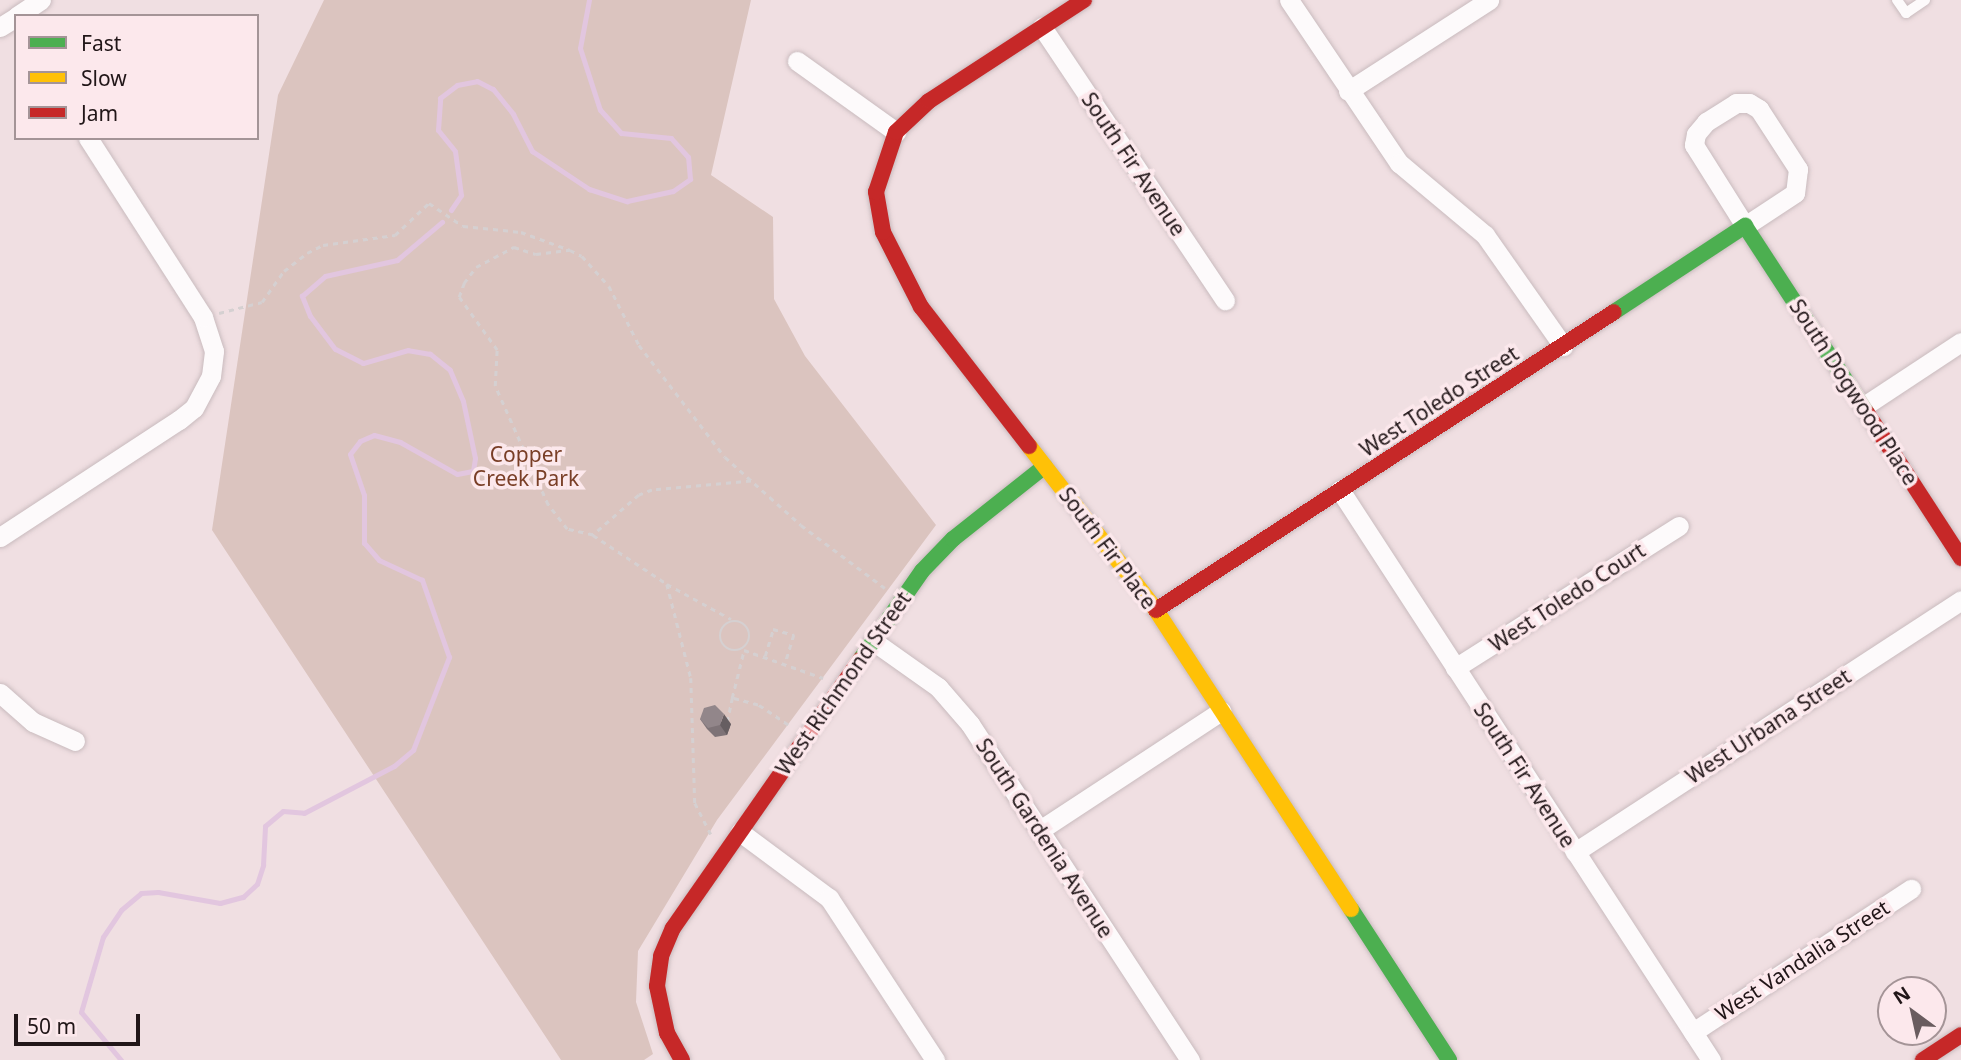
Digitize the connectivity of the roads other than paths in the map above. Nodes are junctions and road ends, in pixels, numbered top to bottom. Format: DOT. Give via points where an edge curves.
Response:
graph roads {
  1 [pos="41,0"];
  2 [pos="1084,0"];
  3 [pos="1290,0"];
  4 [pos="1489,0"];
  5 [pos="1897,0"];
  6 [pos="1925,0"];
  7 [pos="22,14"];
  8 [pos="1042,27"];
  9 [pos="797,61"];
  10 [pos="1349,91"];
  11 [pos="896,132"];
  12 [pos="89,140"];
  13 [pos="1745,226"];
  14 [pos="1225,300"];
  15 [pos="1961,342"];
  16 [pos="1563,346"];
  17 [pos="1864,406"];
  18 [pos="1045,466"];
  19 [pos="1340,490"];
  20 [pos="1679,526"];
  21 [pos="0,537"];
  22 [pos="1961,558"];
  23 [pos="1961,600"];
  24 [pos="1156,610"];
  25 [pos="873,641"];
  26 [pos="1455,668"];
  27 [pos="0,693"];
  28 [pos="1221,710"];
  29 [pos="75,741"];
  30 [pos="1040,830"];
  31 [pos="740,832"];
  32 [pos="1575,852"];
  33 [pos="1911,889"];
  34 [pos="1693,1032"];
  35 [pos="1961,1035"];
  36 [pos="682,1060"];
  37 [pos="935,1060"];
  38 [pos="1190,1060"];
  39 [pos="1448,1060"];
  40 [pos="1712,1060"];
  41 [pos="1923,1060"];
  1 -- 7 [label="street"];
  2 -- 8 [label="street"];
  3 -- 10 [label="street"];
  4 -- 10 [label="street"];
  5 -- 6 [label="lane" via="1906,13"];
  8 -- 11 [label="street" via="929,101"];
  8 -- 14 [label="street, South Fir Avenue"];
  9 -- 11 [label="street"];
  10 -- 16 [label="street" via="1399,163 1468,219 1500,253"];
  11 -- 18 [label="street, South Fir Place" via="876,192 891,254 921,307"];
  12 -- 21 [label="street" via="203,317 214,351 211,376 194,408 180,420"];
  13 -- 13 [label="street, South Dogwood Place" via="1795,193 1798,169 1759,109 1736,103 1706,122 1694,145"];
  13 -- 16 [label="street, West Toledo Street"];
  13 -- 17 [label="street, South Dogwood Place"];
  15 -- 17 [label="street"];
  16 -- 19 [label="street, West Toledo Street"];
  17 -- 22 [label="street, South Dogwood Place"];
  18 -- 24 [label="street, South Fir Place"];
  18 -- 25 [label="street, West Richmond Street" via="936,554"];
  19 -- 24 [label="street, West Toledo Street"];
  19 -- 26 [label="street, South Fir Avenue"];
  20 -- 26 [label="street, West Toledo Court"];
  23 -- 32 [label="street, West Urbana Street"];
  24 -- 28 [label="street, South Fir Place"];
  25 -- 30 [label="street, South Gardenia Avenue" via="920,672 952,701"];
  25 -- 31 [label="street, West Richmond Street"];
  26 -- 32 [label="street, South Fir Avenue"];
  27 -- 29 [label="street" via="33,722"];
  28 -- 30 [label="street"];
  28 -- 39 [label="street, South Fir Place"];
  30 -- 38 [label="street, South Gardenia Avenue"];
  31 -- 36 [label="street, West Richmond Street" via="673,928 662,956 657,986 667,1033"];
  31 -- 37 [label="street" via="829,898"];
  32 -- 34 [label="street, South Fir Avenue"];
  33 -- 34 [label="street, West Vandalia Street"];
  34 -- 40 [label="street, South Fir Avenue"];
  35 -- 41 [label="street"];
}
